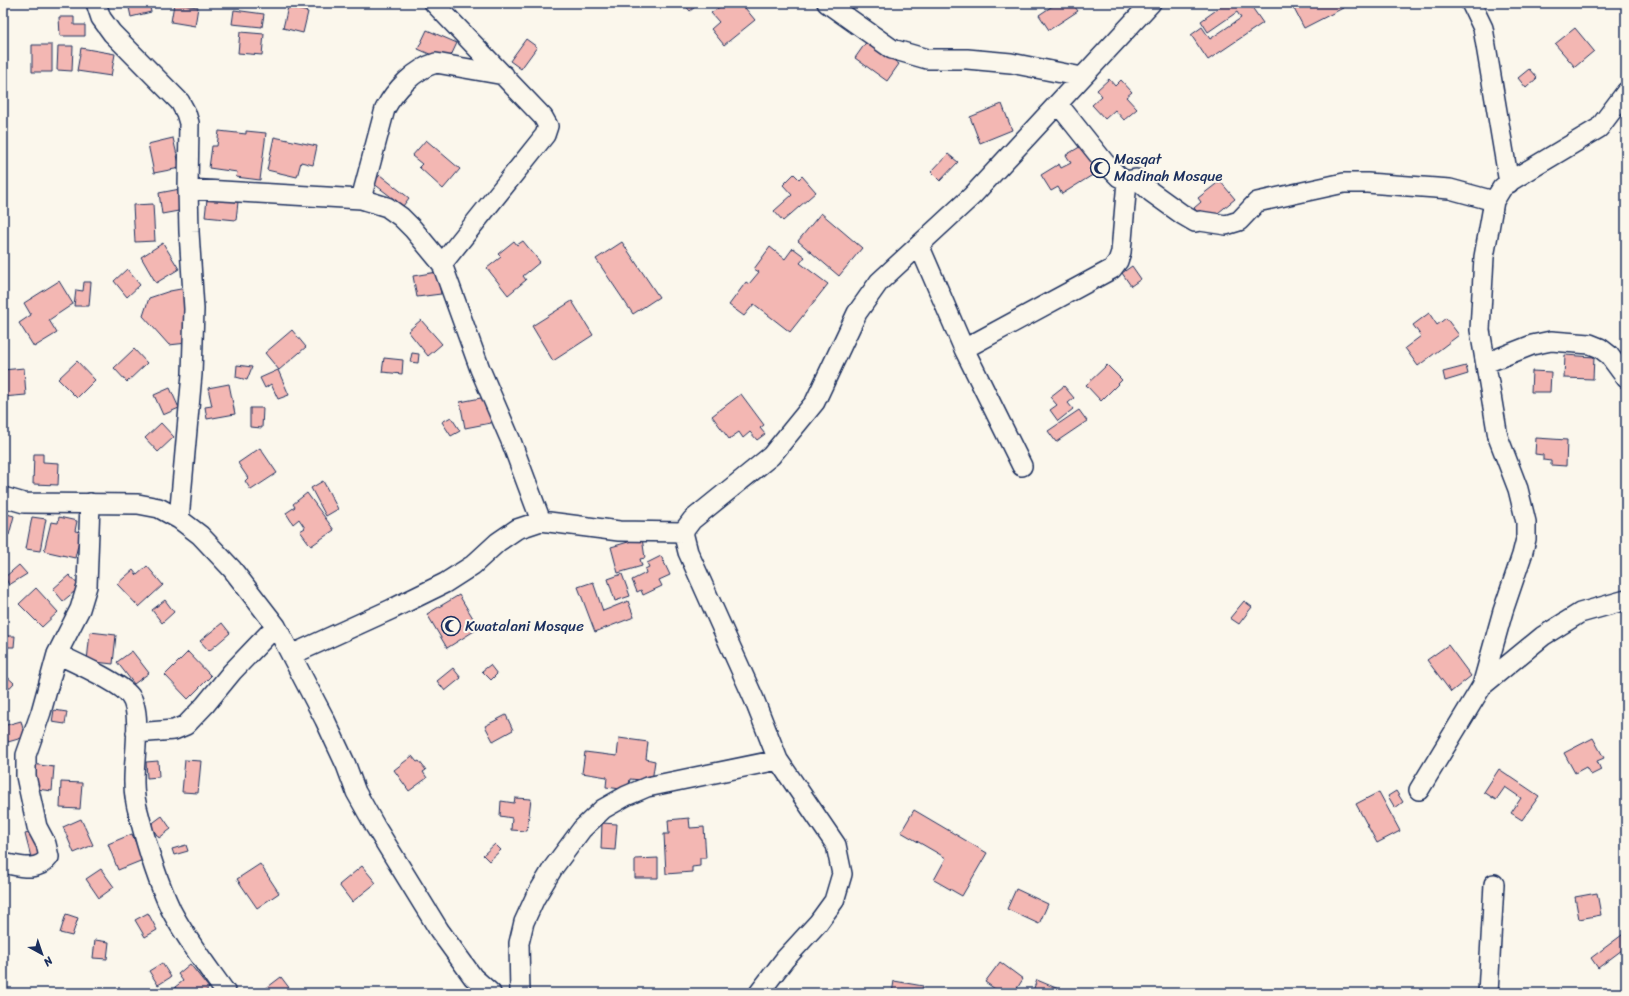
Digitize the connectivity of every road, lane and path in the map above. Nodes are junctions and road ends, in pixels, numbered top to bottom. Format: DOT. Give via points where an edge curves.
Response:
graph roads {
  1 [pos="96,3"];
  2 [pos="434,3"];
  3 [pos="827,3"];
  4 [pos="1151,3"];
  5 [pos="1471,3"];
  6 [pos="504,76"];
  7 [pos="1082,77"];
  8 [pos="1626,92"];
  9 [pos="1058,104"];
  10 [pos="1127,180"];
  11 [pos="1509,182"];
  12 [pos="188,189"];
  13 [pos="361,199"];
  14 [pos="1494,201"];
  15 [pos="919,245"];
  16 [pos="442,264"];
  17 [pos="964,348"];
  18 [pos="1486,363"];
  19 [pos="1626,378"];
  20 [pos="1022,466"];
  21 [pos="3,497"];
  22 [pos="90,503"];
  23 [pos="179,519"];
  24 [pos="541,520"];
  25 [pos="683,532"];
  26 [pos="1626,600"];
  27 [pos="276,626"];
  28 [pos="57,654"];
  29 [pos="291,655"];
  30 [pos="1482,686"];
  31 [pos="136,733"];
  32 [pos="778,760"];
  33 [pos="1419,790"];
  34 [pos="3,863"];
  35 [pos="1494,884"];
  36 [pos="226,993"];
  37 [pos="491,993"];
  38 [pos="520,993"];
  39 [pos="759,993"];
  40 [pos="1488,993"];
  1 -- 12 [label="street" via="101,18 112,33 180,102 186,113 189,122"];
  2 -- 6 [label="street"];
  3 -- 7 [label="street" via="892,49 927,59 1011,63"];
  4 -- 7 [label="street"];
  5 -- 11 [label="street" via="1483,28"];
  6 -- 13 [label="street" via="436,63 418,73 391,98 385,109"];
  6 -- 16 [label="street" via="543,117 548,126 545,135"];
  7 -- 9 [label="street"];
  8 -- 11 [label="street" via="1599,128"];
  9 -- 10 [label="street" via="1105,163"];
  9 -- 15 [label="street" via="972,196"];
  10 -- 14 [label="street" via="1140,181 1151,192 1195,222 1226,225 1239,221 1257,202 1344,183 1450,189"];
  10 -- 17 [label="street" via="1121,252 1112,268"];
  11 -- 14 [label="street"];
  12 -- 13 [label="street"];
  12 -- 23 [label="street" via="194,309 192,374"];
  13 -- 16 [label="street" via="387,207 401,217"];
  14 -- 18 [label="street" via="1484,257 1480,330"];
  15 -- 17 [label="street"];
  15 -- 25 [label="street" via="879,282 858,312 815,402 771,456 692,520"];
  16 -- 24 [label="street" via="480,369"];
  17 -- 20 [label="street"];
  18 -- 19 [label="street" via="1532,345 1551,341 1590,344 1609,355"];
  18 -- 30 [label="street" via="1498,437 1518,489 1526,522 1526,539"];
  21 -- 22 [label="street" via="24,503"];
  22 -- 23 [label="street" via="138,504 159,508"];
  22 -- 28 [label="street" via="87,586 80,609"];
  23 -- 27 [label="street" via="200,535 232,569"];
  24 -- 25 [label="street" via="619,531"];
  24 -- 29 [label="street" via="516,529 473,565 445,583"];
  25 -- 32 [label="street" via="688,552 754,699"];
  26 -- 30 [label="street" via="1580,613 1543,636"];
  27 -- 29 [label="street"];
  27 -- 31 [label="street" via="186,725 174,730"];
  28 -- 31 [label="street" via="119,686 131,696 135,707"];
  28 -- 34 [label="street" via="26,755 26,776 37,827 49,856 38,866 27,868"];
  29 -- 37 [label="street" via="325,720 356,792 375,826 439,930 473,977"];
  30 -- 33 [label="street"];
  31 -- 36 [label="street" via="134,784 151,861 171,910"];
  32 -- 38 [label="street" via="647,787 603,809 582,829 553,868 524,922 519,943"];
  32 -- 39 [label="street" via="836,845 842,874 834,901"];
  35 -- 40 [label="street"];
}
